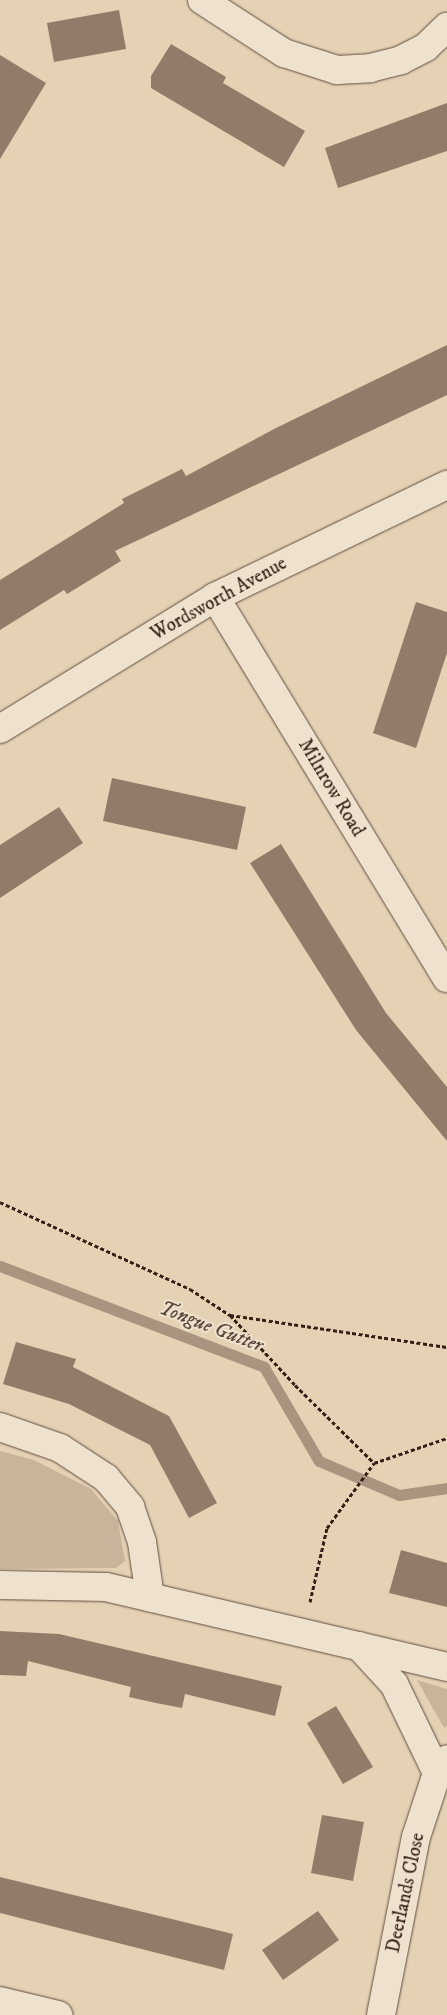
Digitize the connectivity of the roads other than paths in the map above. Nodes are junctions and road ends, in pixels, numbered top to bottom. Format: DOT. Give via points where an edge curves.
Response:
graph roads {
  1 [pos="202,0"];
  2 [pos="447,26"];
  3 [pos="447,485"];
  4 [pos="215,598"];
  5 [pos="0,729"];
  6 [pos="447,978"];
  7 [pos="0,1427"];
  8 [pos="0,1586"];
  9 [pos="150,1596"];
  10 [pos="359,1646"];
  11 [pos="447,1667"];
  12 [pos="442,1766"];
  13 [pos="0,2001"];
  14 [pos="58,2015"];
  15 [pos="381,2015"];
  1 -- 2 [label="street" via="284,53 337,70 370,68 401,60 426,47"];
  3 -- 4 [label="street, Wordsworth Avenue"];
  4 -- 5 [label="street, Wordsworth Avenue"];
  4 -- 6 [label="street, Milnrow Road"];
  7 -- 9 [label="street" via="60,1448 106,1478 130,1508 142,1542"];
  8 -- 9 [label="street" via="106,1587"];
  9 -- 10 [label="street"];
  10 -- 11 [label="street"];
  10 -- 12 [label="street, Deerlands Close" via="394,1684"];
  12 -- 15 [label="street, Deerlands Close" via="416,1837"];
  13 -- 14 [label="street"];
}
